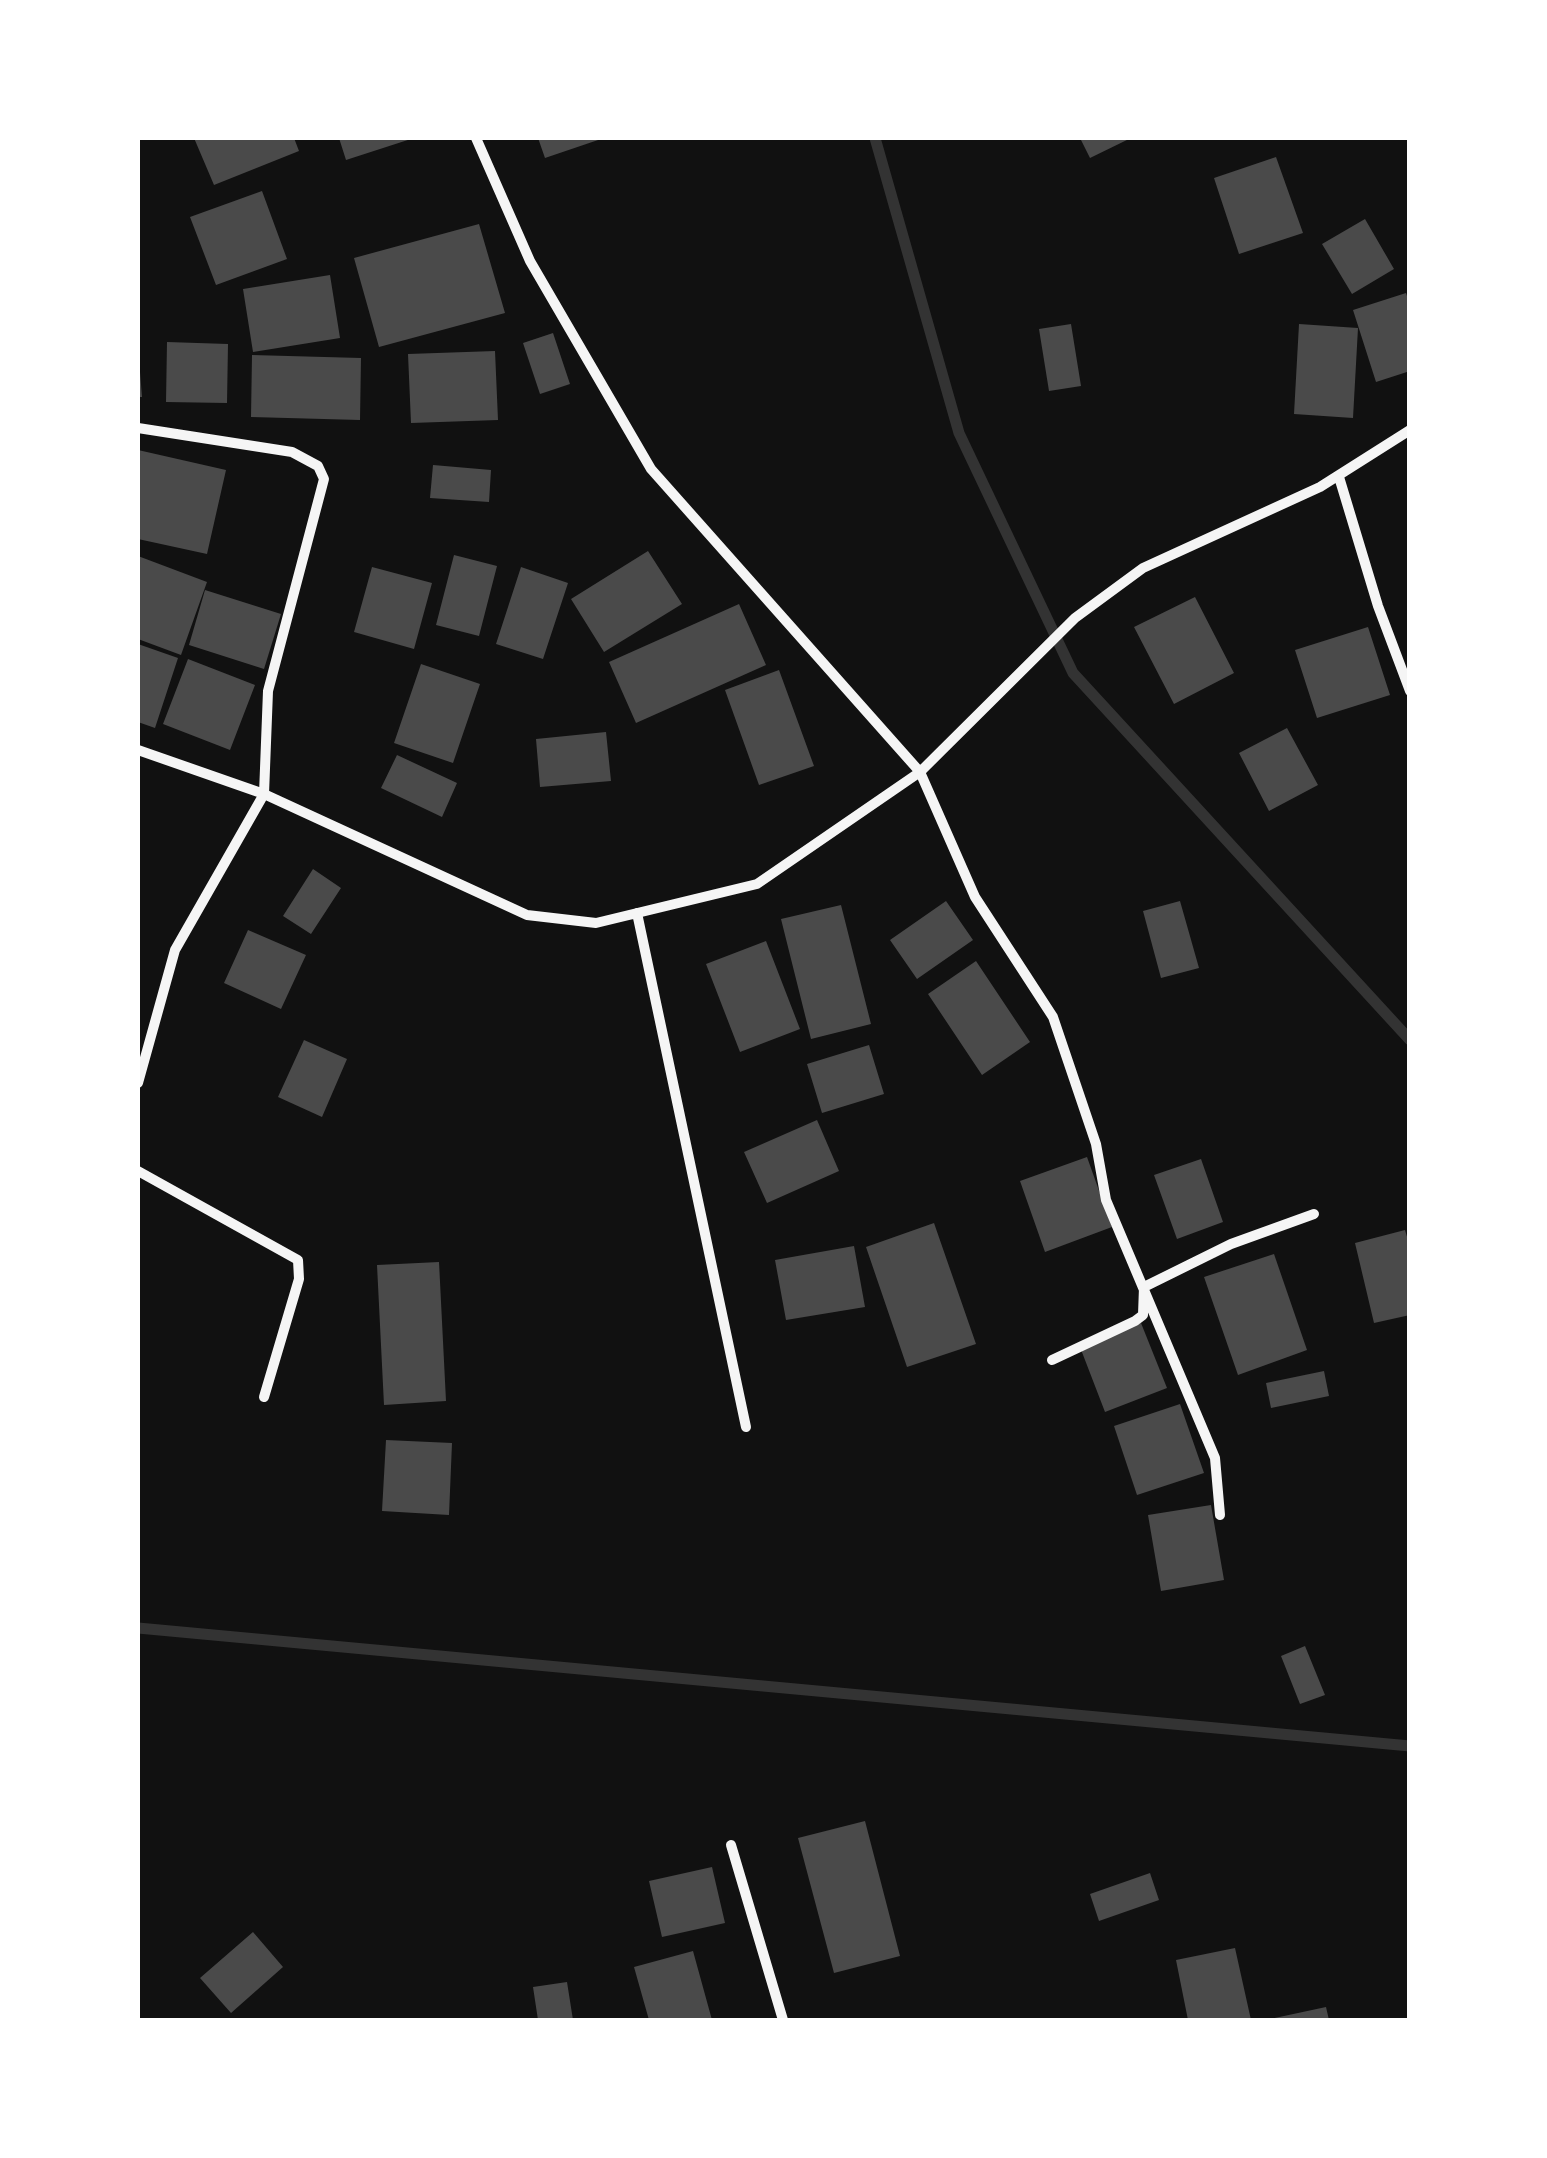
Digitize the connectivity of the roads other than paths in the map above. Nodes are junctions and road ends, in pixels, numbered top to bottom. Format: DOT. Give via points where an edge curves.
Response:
graph roads {
  1 [pos="476,138"];
  2 [pos="138,428"];
  3 [pos="1410,430"];
  4 [pos="1339,477"];
  5 [pos="1410,691"];
  6 [pos="138,750"];
  7 [pos="920,772"];
  8 [pos="264,794"];
  9 [pos="637,913"];
  10 [pos="138,1083"];
  11 [pos="138,1171"];
  12 [pos="1314,1214"];
  13 [pos="1144,1287"];
  14 [pos="1052,1360"];
  15 [pos="264,1398"];
  16 [pos="746,1427"];
  17 [pos="1220,1515"];
  18 [pos="731,1844"];
  19 [pos="783,2020"];
  1 -- 7 [label="street" via="530,261 651,470"];
  2 -- 8 [label="street" via="292,452 318,466 324,480 268,691"];
  3 -- 4 [label="street"];
  4 -- 5 [label="street"];
  4 -- 7 [label="street" via="1144,568 1075,618"];
  6 -- 8 [label="street"];
  7 -- 9 [label="street" via="756,884"];
  7 -- 13 [label="street" via="976,897 1053,1016 1096,1144 1106,1200"];
  8 -- 9 [label="street" via="527,915 596,923"];
  8 -- 10 [label="street" via="175,950"];
  9 -- 16 [label="street"];
  11 -- 15 [label="street" via="298,1260"];
  12 -- 13 [label="street" via="1230,1244"];
  13 -- 14 [label="street" via="1143,1315"];
  13 -- 17 [label="street" via="1215,1458"];
  18 -- 19 [label="street"];
}
